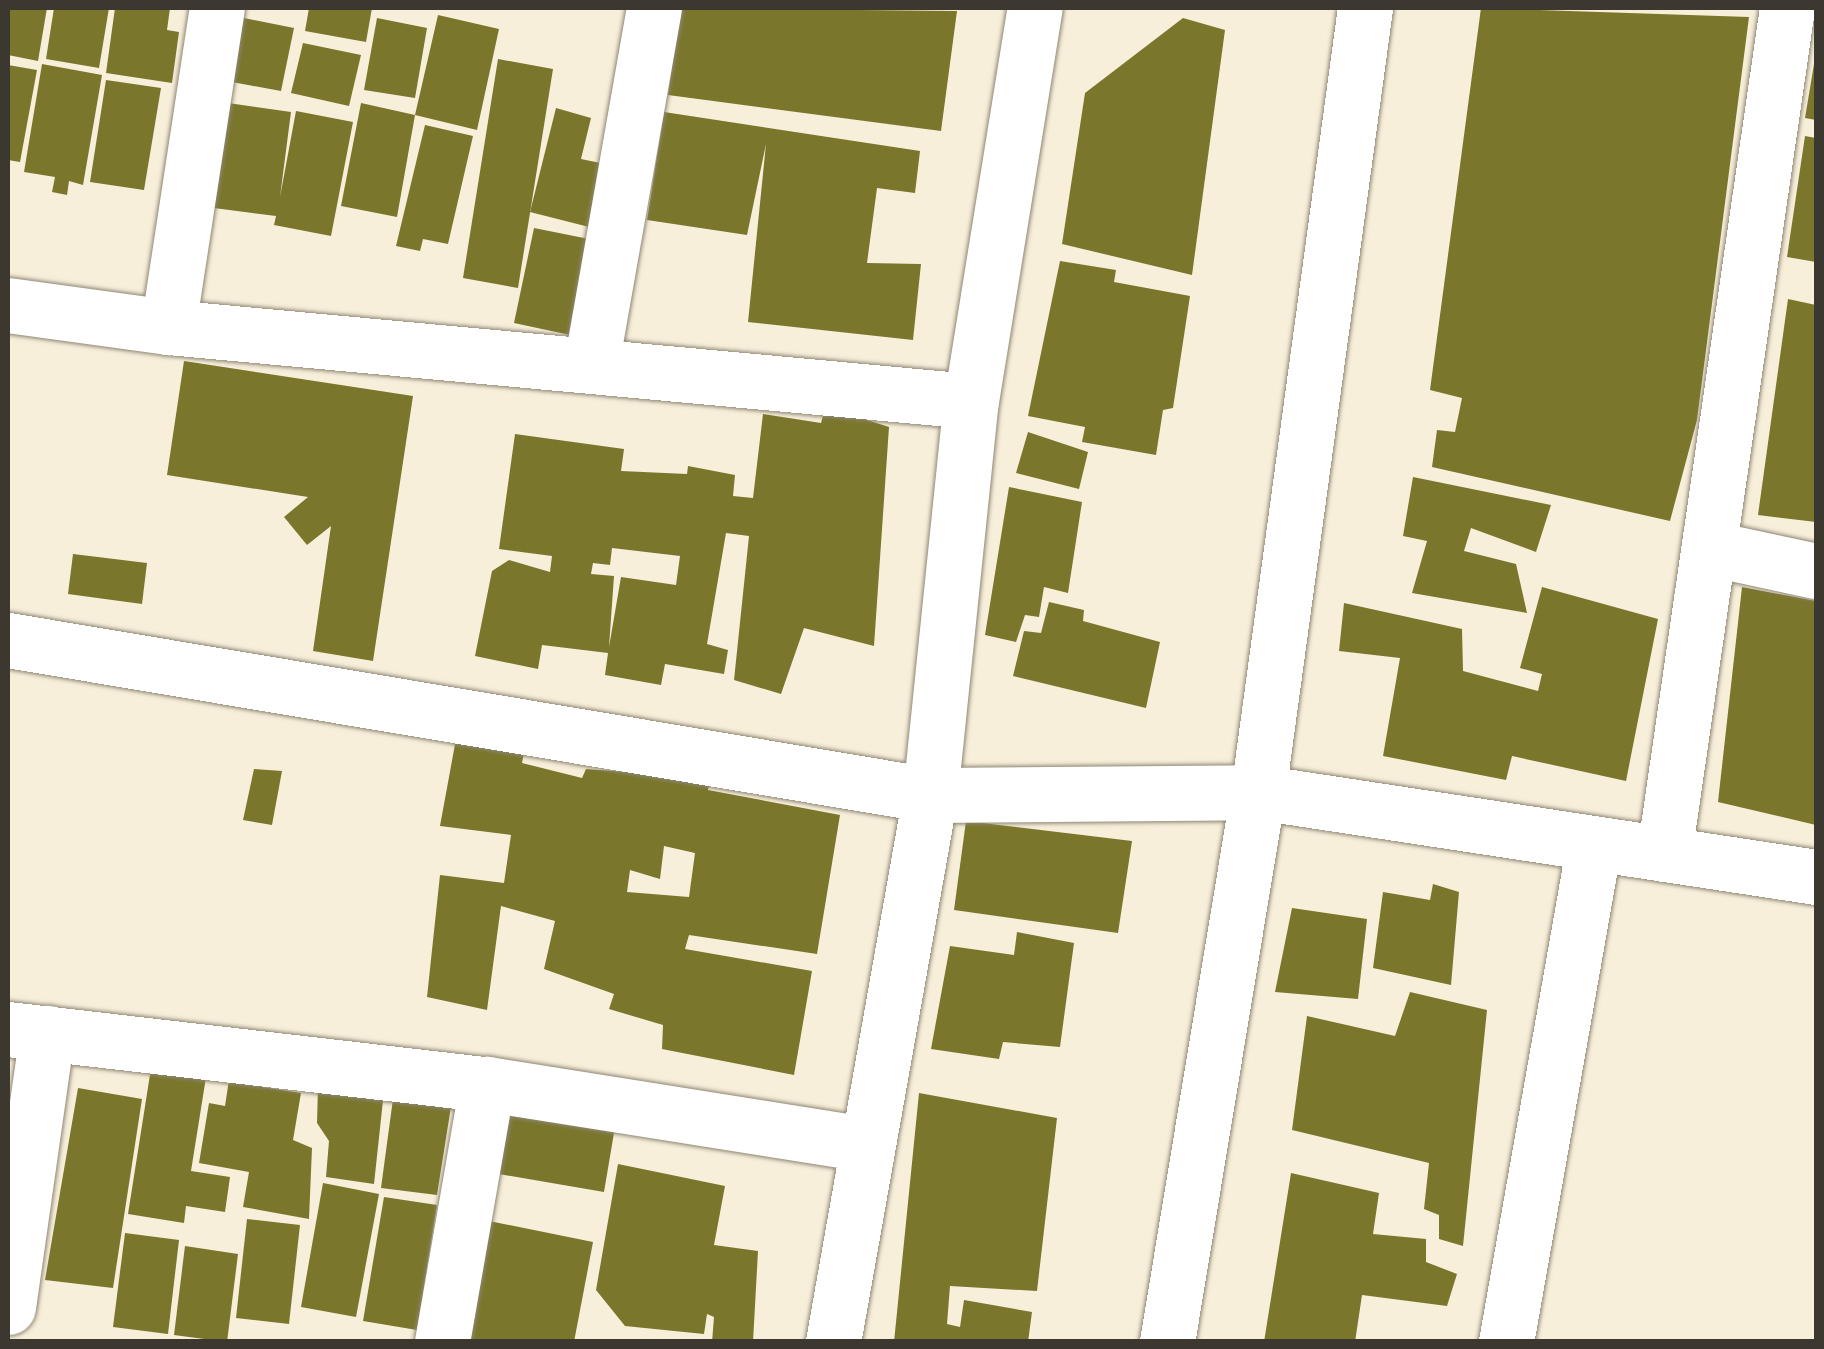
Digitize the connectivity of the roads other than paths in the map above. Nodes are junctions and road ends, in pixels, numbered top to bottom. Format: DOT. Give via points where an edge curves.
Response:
graph roads {
  1 [pos="217,8"];
  2 [pos="654,8"];
  3 [pos="1035,8"];
  4 [pos="1365,8"];
  5 [pos="1787,8"];
  6 [pos="8,306"];
  7 [pos="168,327"];
  8 [pos="591,365"];
  9 [pos="972,401"];
  10 [pos="1712,550"];
  11 [pos="1816,571"];
  12 [pos="8,640"];
  13 [pos="1258,792"];
  14 [pos="930,795"];
  15 [pos="1594,844"];
  16 [pos="1664,854"];
  17 [pos="1816,877"];
  18 [pos="27,1031"];
  19 [pos="487,1084"];
  20 [pos="864,1144"];
  21 [pos="8,1307"];
  22 [pos="442,1342"];
  23 [pos="833,1342"];
  24 [pos="1167,1342"];
  25 [pos="1506,1342"];
  1 -- 7 [label="street"];
  2 -- 8 [label="street"];
  3 -- 9 [label="street"];
  4 -- 13 [label="street"];
  5 -- 10 [label="street"];
  6 -- 7 [label="street"];
  7 -- 8 [label="street"];
  8 -- 9 [label="street"];
  9 -- 14 [label="street"];
  10 -- 11 [label="street"];
  10 -- 16 [label="street"];
  12 -- 14 [label="street"];
  13 -- 14 [label="street"];
  13 -- 15 [label="street"];
  13 -- 24 [label="street"];
  14 -- 20 [label="street"];
  15 -- 16 [label="street"];
  15 -- 25 [label="street"];
  16 -- 17 [label="street"];
  18 -- 19 [label="street"];
  18 -- 21 [label="street"];
  19 -- 20 [label="street"];
  19 -- 22 [label="street"];
  20 -- 23 [label="street"];
}
